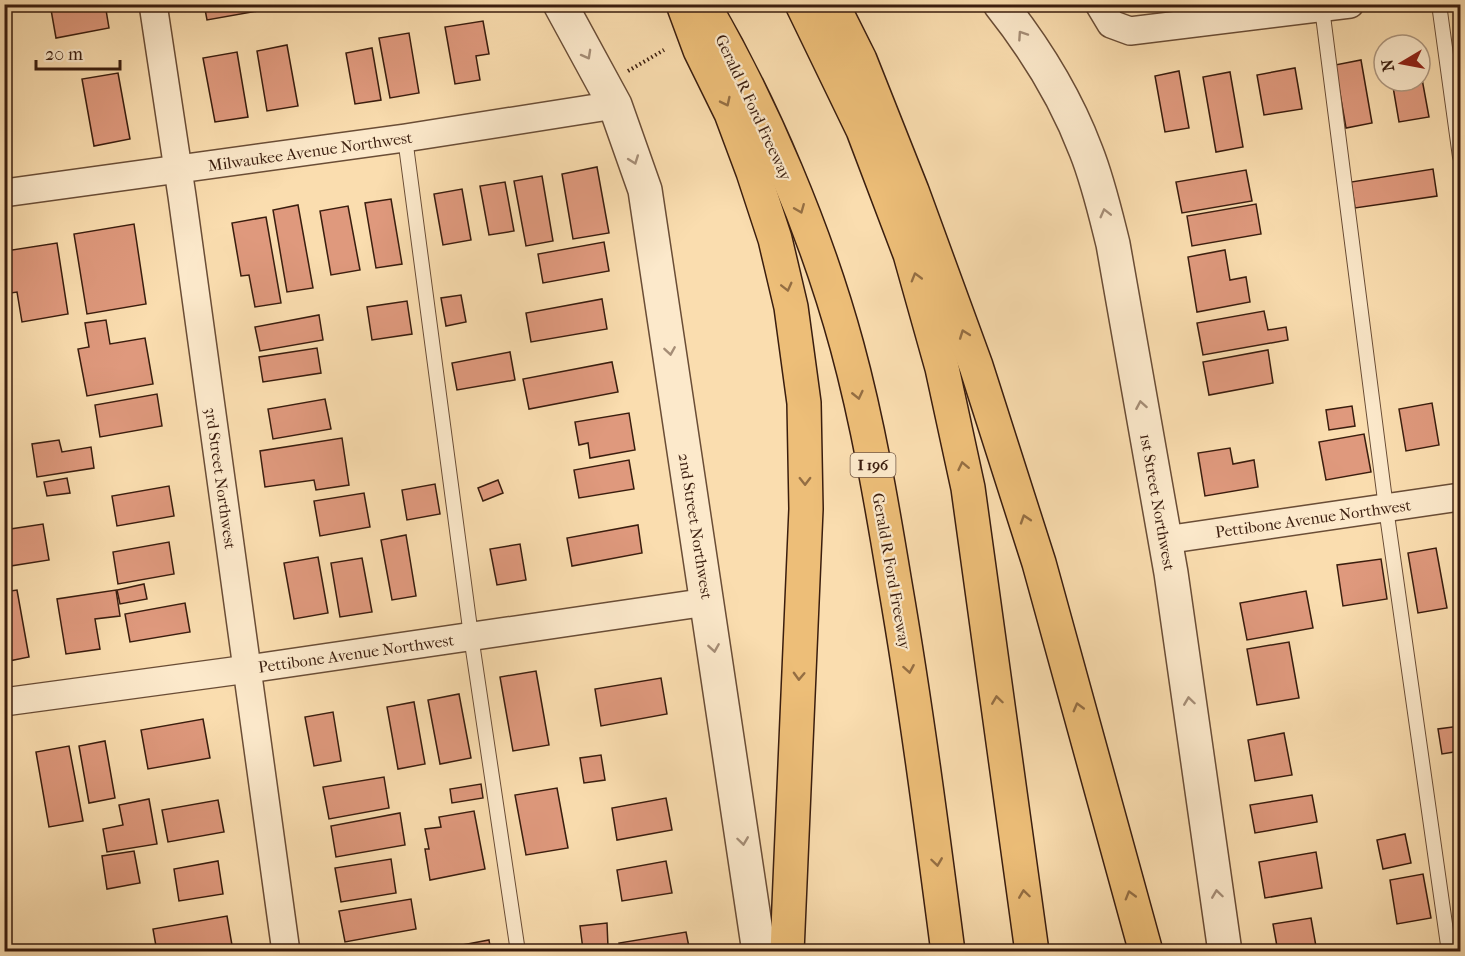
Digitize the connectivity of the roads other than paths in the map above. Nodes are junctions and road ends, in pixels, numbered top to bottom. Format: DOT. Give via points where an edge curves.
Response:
graph roads {
  1 [pos="153,4"];
  2 [pos="560,4"];
  3 [pos="683,4"];
  4 [pos="703,4"];
  5 [pos="802,4"];
  6 [pos="832,4"];
  7 [pos="1000,4"];
  8 [pos="1350,4"];
  9 [pos="1439,4"];
  10 [pos="1322,8"];
  11 [pos="1105,14"];
  12 [pos="618,90"];
  13 [pos="405,138"];
  14 [pos="1461,157"];
  15 [pos="179,169"];
  16 [pos="4,193"];
  17 [pos="1461,497"];
  18 [pos="1386,508"];
  19 [pos="1165,540"];
  20 [pos="707,602"];
  21 [pos="471,636"];
  22 [pos="248,669"];
  23 [pos="4,702"];
  24 [pos="286,951"];
  25 [pos="518,951"];
  26 [pos="759,951"];
  27 [pos="787,951"];
  28 [pos="948,951"];
  29 [pos="1032,951"];
  30 [pos="1146,951"];
  31 [pos="1225,951"];
  32 [pos="1449,951"];
  1 -- 15 [label="street, 3rd Street Northwest"];
  2 -- 12 [label="street, 2nd Street Northwest, one-way"];
  3 -- 27 [label="highway, one-way" via="731,113 775,238 791,307 804,403 806,509"];
  4 -- 28 [label="highway, Gerald R Ford Freeway / I 196, one-way" via="772,141 816,249 847,346 881,501 917,714"];
  29 -- 5 [label="highway, one-way" via="968,488 942,368 910,254 863,130"];
  30 -- 6 [label="highway, one-way" via="1039,563 976,366 860,60"];
  19 -- 7 [label="street, 1st Street Northwest, one-way" via="1113,244 1100,195 1067,108"];
  8 -- 10 [label="street"];
  9 -- 14 [label="lane"];
  10 -- 11 [label="street" via="1130,31"];
  10 -- 18 [label="lane"];
  12 -- 13 [label="street, Milwaukee Avenue Northwest"];
  12 -- 20 [label="street, 2nd Street Northwest, one-way" via="645,190"];
  13 -- 15 [label="street, Milwaukee Avenue Northwest"];
  13 -- 21 [label="lane"];
  15 -- 16 [label="street, Milwaukee Avenue Northwest"];
  15 -- 22 [label="street, 3rd Street Northwest"];
  17 -- 18 [label="street, Pettibone Avenue Northwest"];
  18 -- 19 [label="street, Pettibone Avenue Northwest"];
  18 -- 32 [label="lane"];
  31 -- 19 [label="street, 1st Street Northwest, one-way"];
  20 -- 21 [label="street, Pettibone Avenue Northwest"];
  20 -- 26 [label="street, 2nd Street Northwest, one-way"];
  21 -- 22 [label="street, Pettibone Avenue Northwest"];
  21 -- 25 [label="lane"];
  22 -- 23 [label="street, Pettibone Avenue Northwest"];
  22 -- 24 [label="street, 3rd Street Northwest"];
}
